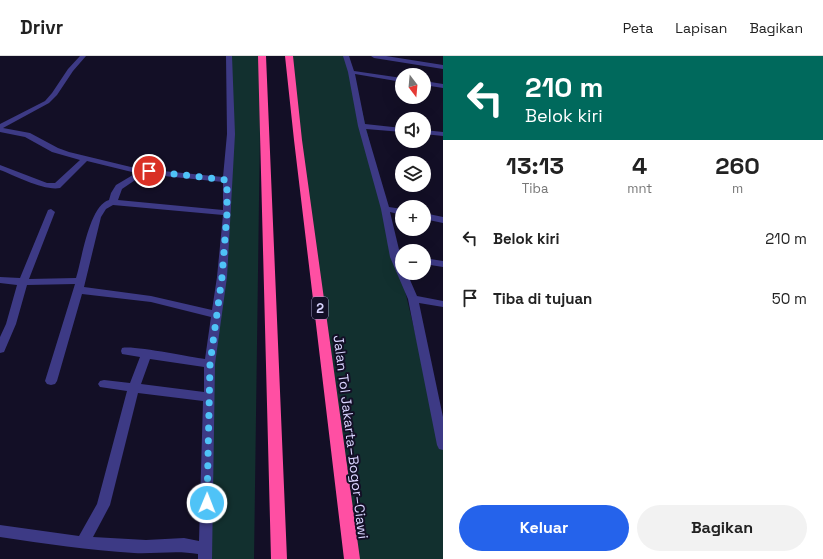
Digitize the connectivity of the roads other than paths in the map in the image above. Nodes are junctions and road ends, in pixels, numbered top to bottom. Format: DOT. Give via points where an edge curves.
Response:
graph roads {
  1 [pos="83,56"];
  2 [pos="229,56"];
  3 [pos="262,56"];
  4 [pos="289,56"];
  5 [pos="346,56"];
  6 [pos="374,56"];
  7 [pos="443,67"];
  8 [pos="351,72"];
  9 [pos="395,79"];
  10 [pos="431,84"];
  11 [pos="443,86"];
  12 [pos="362,126"];
  13 [pos="0,127"];
  14 [pos="395,129"];
  15 [pos="0,130"];
  16 [pos="431,133"];
  17 [pos="443,134"];
  18 [pos="86,158"];
  19 [pos="0,167"];
  20 [pos="132,170"];
  21 [pos="227,180"];
  22 [pos="112,202"];
  23 [pos="384,209"];
  24 [pos="395,211"];
  25 [pos="52,212"];
  26 [pos="227,213"];
  27 [pos="431,217"];
  28 [pos="443,220"];
  29 [pos="395,244"];
  30 [pos="431,262"];
  31 [pos="443,264"];
  32 [pos="0,280"];
  33 [pos="407,280"];
  34 [pos="24,282"];
  35 [pos="79,286"];
  36 [pos="413,299"];
  37 [pos="443,304"];
  38 [pos="217,314"];
  39 [pos="0,349"];
  40 [pos="126,351"];
  41 [pos="147,353"];
  42 [pos="210,364"];
  43 [pos="51,381"];
  44 [pos="104,384"];
  45 [pos="134,387"];
  46 [pos="208,396"];
  47 [pos="441,425"];
  48 [pos="443,445"];
  49 [pos="0,531"];
  50 [pos="83,543"];
  51 [pos="206,554"];
  52 [pos="279,559"];
  53 [pos="352,559"];
  1 -- 13 [label="street" via="47,102"];
  2 -- 21 [label="street" via="231,134"];
  3 -- 52 [label="highway"];
  4 -- 53 [label="highway, Jalan Tol Jakarta–Bogor–Ciawi / 2"];
  5 -- 8 [label="street"];
  6 -- 7 [label="street"];
  8 -- 9 [label="street"];
  8 -- 12 [label="street"];
  10 -- 11 [label="street"];
  12 -- 14 [label="street"];
  12 -- 23 [label="street"];
  15 -- 18 [label="street" via="27,135 54,150"];
  16 -- 17 [label="street"];
  18 -- 19 [label="street" via="57,186 46,185"];
  18 -- 20 [label="street"];
  21 -- 22 [label="street" via="143,171 119,187"];
  21 -- 26 [label="street"];
  22 -- 26 [label="street"];
  22 -- 35 [label="street" via="106,203 97,217"];
  23 -- 24 [label="street"];
  23 -- 29 [label="street"];
  25 -- 34 [label="street"];
  26 -- 38 [label="street"];
  27 -- 28 [label="street"];
  30 -- 31 [label="street"];
  32 -- 34 [label="street"];
  33 -- 36 [label="street"];
  34 -- 35 [label="street"];
  34 -- 39 [label="street"];
  35 -- 38 [label="street"];
  35 -- 43 [label="street"];
  36 -- 37 [label="street"];
  36 -- 47 [label="street"];
  38 -- 42 [label="street"];
  40 -- 41 [label="street"];
  41 -- 42 [label="street"];
  41 -- 45 [label="street"];
  42 -- 46 [label="street"];
  44 -- 45 [label="street"];
  45 -- 46 [label="street"];
  45 -- 50 [label="street" via="103,505"];
  46 -- 51 [label="street"];
  47 -- 48 [label="street"];
  49 -- 50 [label="street"];
  50 -- 51 [label="street" via="146,547 184,545"];
}
